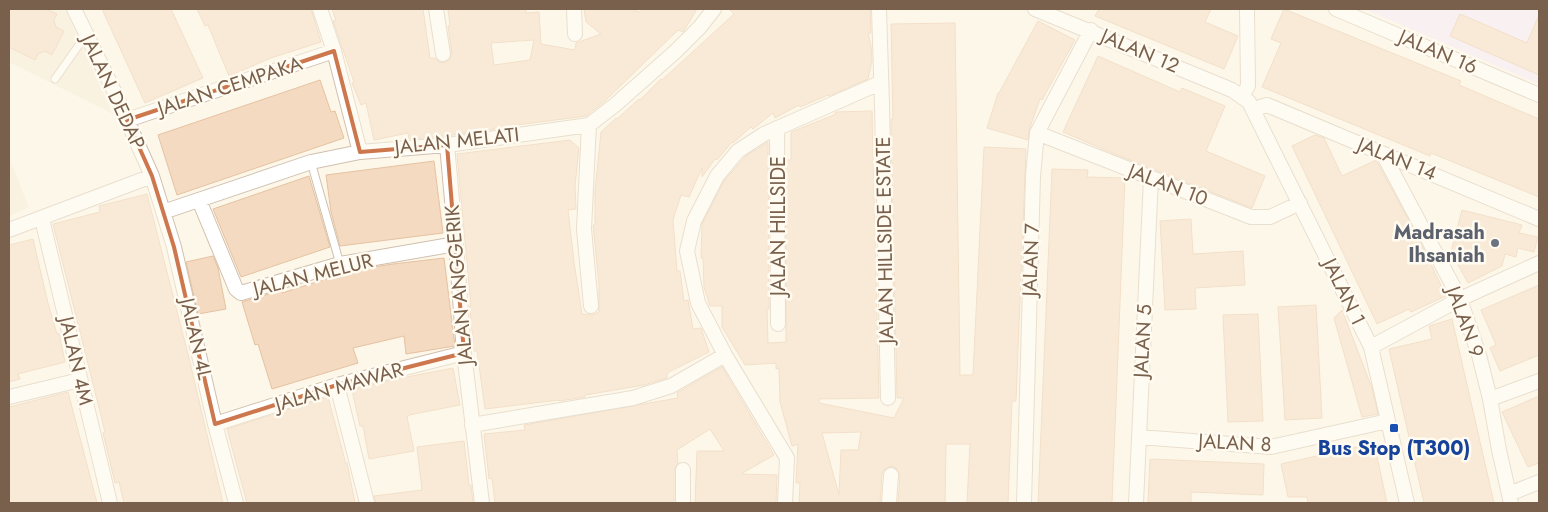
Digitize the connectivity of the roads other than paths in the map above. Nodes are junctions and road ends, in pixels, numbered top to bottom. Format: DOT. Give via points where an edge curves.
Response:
graph roads {
  1 [pos="74,9"];
  2 [pos="320,9"];
  3 [pos="436,9"];
  4 [pos="574,9"];
  5 [pos="714,9"];
  6 [pos="879,9"];
  7 [pos="1035,9"];
  8 [pos="1247,9"];
  9 [pos="1336,9"];
  10 [pos="1090,30"];
  11 [pos="575,34"];
  12 [pos="86,35"];
  13 [pos="334,51"];
  14 [pos="443,54"];
  15 [pos="55,79"];
  16 [pos="880,83"];
  17 [pos="1539,95"];
  18 [pos="1242,96"];
  19 [pos="1254,108"];
  20 [pos="127,120"];
  21 [pos="589,125"];
  22 [pos="777,128"];
  23 [pos="1037,133"];
  24 [pos="447,145"];
  25 [pos="360,152"];
  26 [pos="1383,154"];
  27 [pos="312,162"];
  28 [pos="152,176"];
  29 [pos="1151,178"];
  30 [pos="199,200"];
  31 [pos="1300,203"];
  32 [pos="163,212"];
  33 [pos="42,218"];
  34 [pos="1539,218"];
  35 [pos="9,230"];
  36 [pos="456,244"];
  37 [pos="1539,263"];
  38 [pos="340,264"];
  39 [pos="1460,299"];
  40 [pos="590,306"];
  41 [pos="778,324"];
  42 [pos="1371,347"];
  43 [pos="464,353"];
  44 [pos="725,356"];
  45 [pos="80,380"];
  46 [pos="1539,381"];
  47 [pos="337,385"];
  48 [pos="9,397"];
  49 [pos="888,398"];
  50 [pos="1490,399"];
  51 [pos="1388,421"];
  52 [pos="215,424"];
  53 [pos="472,424"];
  54 [pos="1139,437"];
  55 [pos="684,470"];
  56 [pos="891,475"];
  57 [pos="1539,482"];
  58 [pos="1510,499"];
  59 [pos="110,503"];
  60 [pos="236,503"];
  61 [pos="367,503"];
  62 [pos="482,503"];
  63 [pos="683,503"];
  64 [pos="785,503"];
  65 [pos="890,503"];
  66 [pos="1024,503"];
  67 [pos="1136,503"];
  68 [pos="1407,503"];
  1 -- 12 [label="street, JALAN DEDAP"];
  2 -- 13 [label="street"];
  3 -- 14 [label="street"];
  4 -- 11 [label="street"];
  5 -- 21 [label="street, JALAN MELATI" via="676,52"];
  6 -- 16 [label="street, JALAN HILLSIDE ESTATE"];
  7 -- 10 [label="street, JALAN 12"];
  8 -- 18 [label="street" via="1248,86"];
  9 -- 17 [label="street, JALAN 16"];
  10 -- 18 [label="street, JALAN 12"];
  10 -- 23 [label="street, JALAN 7"];
  12 -- 15 [label="lane"];
  12 -- 20 [label="street, JALAN DEDAP"];
  13 -- 20 [label="street, JALAN CEMPAKA"];
  13 -- 25 [label="street"];
  16 -- 22 [label="street"];
  16 -- 49 [label="street, JALAN HILLSIDE ESTATE"];
  18 -- 19 [label="street, JALAN 1"];
  19 -- 26 [label="street, JALAN 14" via="1266,106"];
  19 -- 31 [label="street, JALAN 1"];
  20 -- 28 [label="street, JALAN DEDAP"];
  21 -- 24 [label="street, JALAN MELATI"];
  21 -- 40 [label="street" via="584,229"];
  22 -- 41 [label="street, JALAN HILLSIDE"];
  22 -- 44 [label="street" via="738,151 717,176 694,221 687,252 698,303"];
  23 -- 29 [label="street, JALAN 10"];
  23 -- 66 [label="street, JALAN 7"];
  24 -- 25 [label="street, JALAN MELATI"];
  24 -- 36 [label="street, JALAN ANGGERIK"];
  25 -- 27 [label="street, JALAN MELATI"];
  26 -- 34 [label="street, JALAN 14"];
  26 -- 39 [label="street, JALAN 9"];
  27 -- 30 [label="street, JALAN MELATI"];
  27 -- 38 [label="lane"];
  28 -- 32 [label="street, JALAN 4L"];
  28 -- 33 [label="street"];
  29 -- 31 [label="street, JALAN 10" via="1251,217 1270,217"];
  29 -- 54 [label="street, JALAN 5"];
  30 -- 32 [label="street, JALAN MELATI"];
  30 -- 38 [label="street, JALAN MELUR" via="236,289 241,293"];
  31 -- 42 [label="street, JALAN 1"];
  32 -- 52 [label="street, JALAN 4L"];
  33 -- 35 [label="street"];
  33 -- 45 [label="street, JALAN 4M"];
  36 -- 38 [label="street, JALAN MELUR"];
  36 -- 43 [label="street, JALAN ANGGERIK"];
  37 -- 39 [label="street"];
  39 -- 42 [label="street"];
  39 -- 50 [label="street, JALAN 9"];
  42 -- 51 [label="street, JALAN 1"];
  43 -- 47 [label="street, JALAN MAWAR"];
  43 -- 53 [label="street, JALAN ANGGERIK"];
  44 -- 53 [label="street" via="672,386 633,398"];
  44 -- 64 [label="street" via="787,458"];
  45 -- 48 [label="street"];
  45 -- 59 [label="street, JALAN 4M"];
  46 -- 50 [label="street"];
  47 -- 52 [label="street, JALAN MAWAR"];
  47 -- 61 [label="street"];
  50 -- 58 [label="street, JALAN 9"];
  51 -- 54 [label="street, JALAN 8" via="1272,447"];
  51 -- 68 [label="street, JALAN 1"];
  52 -- 60 [label="street, JALAN 4L"];
  53 -- 62 [label="street, JALAN ANGGERIK"];
  54 -- 67 [label="street, JALAN 5"];
  55 -- 63 [label="street"];
  56 -- 65 [label="street"];
  57 -- 58 [label="street"];
}
